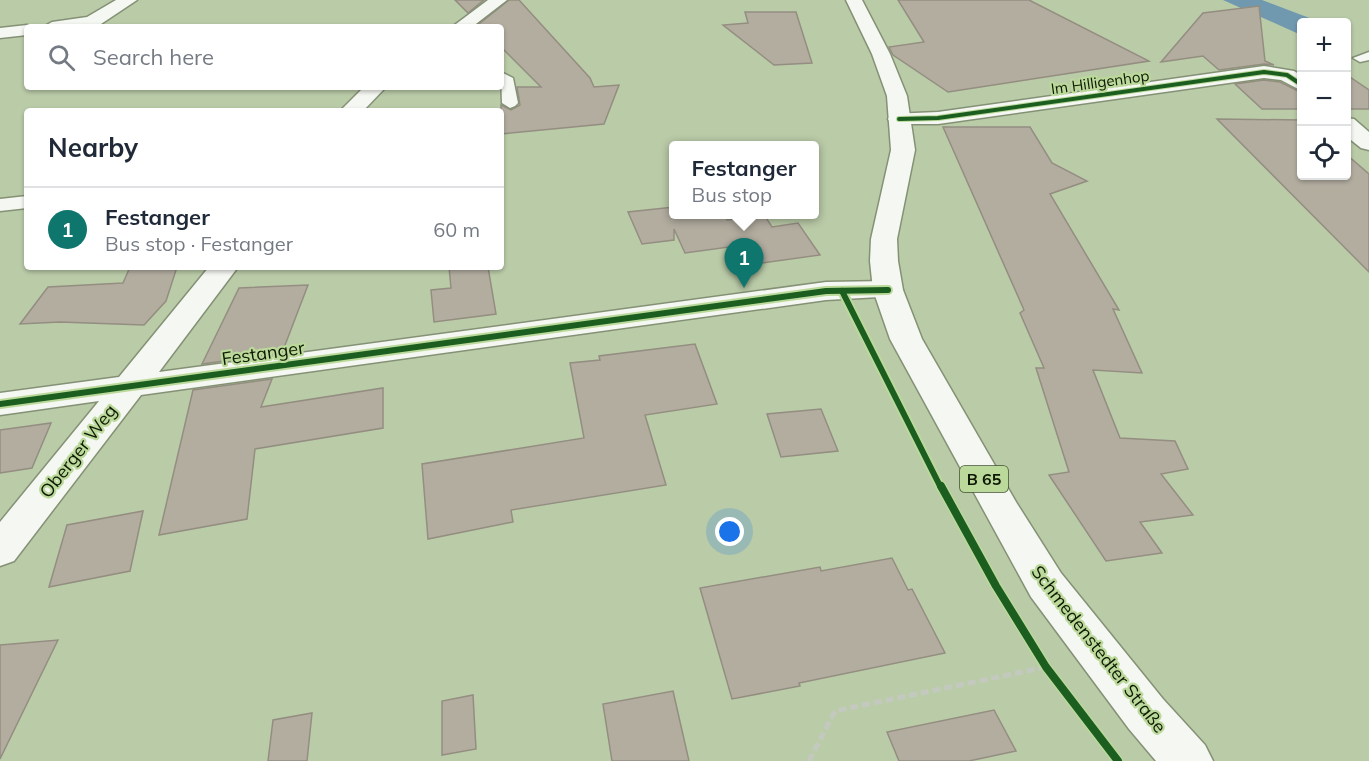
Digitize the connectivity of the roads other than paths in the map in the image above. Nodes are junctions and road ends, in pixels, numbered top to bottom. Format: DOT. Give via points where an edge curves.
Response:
graph roads {
  1 [pos="129,0"];
  2 [pos="499,0"];
  3 [pos="854,0"];
  4 [pos="94,24"];
  5 [pos="465,24"];
  6 [pos="24,30"];
  7 [pos="0,33"];
  8 [pos="504,77"];
  9 [pos="1297,82"];
  10 [pos="373,90"];
  11 [pos="510,103"];
  12 [pos="354,108"];
  13 [pos="899,118"];
  14 [pos="1349,126"];
  15 [pos="1369,143"];
  16 [pos="24,202"];
  17 [pos="0,205"];
  18 [pos="222,270"];
  19 [pos="888,290"];
  20 [pos="130,386"];
  21 [pos="0,404"];
  22 [pos="0,550"];
  23 [pos="1188,761"];
  1 -- 4 [label="street"];
  2 -- 5 [label="street"];
  3 -- 13 [label="street, Schmedenstedter Straße / B 65" via="892,77"];
  6 -- 7 [label="street"];
  8 -- 11 [label="lane"];
  9 -- 13 [label="street, Im Hilligenhop" via="1287,75 1264,72 938,118"];
  10 -- 12 [label="street"];
  13 -- 19 [label="street, Schmedenstedter Straße / B 65" via="903,150 884,239"];
  14 -- 15 [label="street"];
  16 -- 17 [label="lane"];
  18 -- 20 [label="street, Oberger Weg"];
  19 -- 20 [label="street, Festanger" via="826,291"];
  19 -- 23 [label="street, Schmedenstedter Straße / B 65" via="906,339 1046,585 1146,714"];
  20 -- 21 [label="street, Festanger"];
  20 -- 22 [label="street, Oberger Weg"];
}
